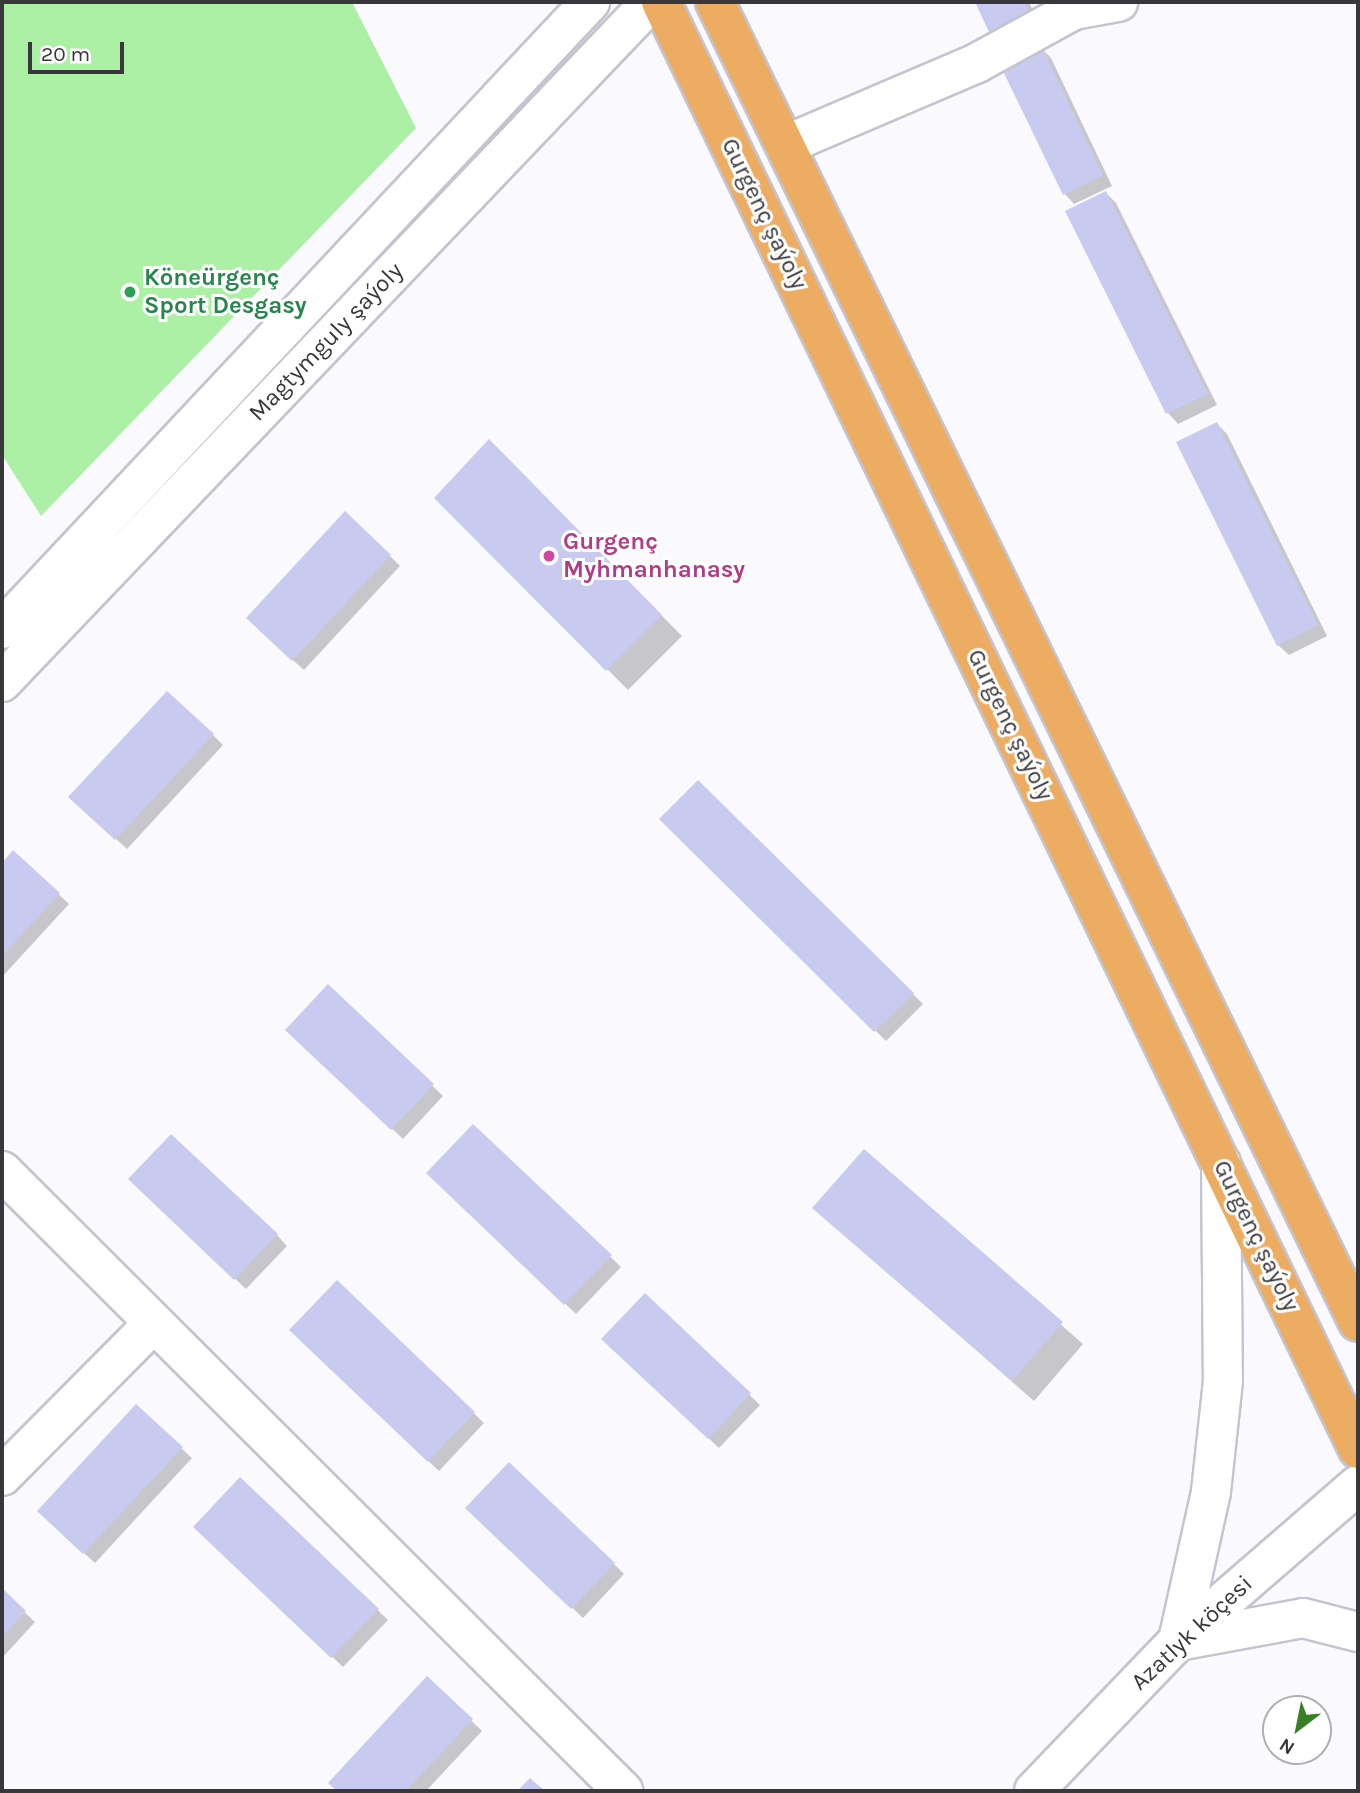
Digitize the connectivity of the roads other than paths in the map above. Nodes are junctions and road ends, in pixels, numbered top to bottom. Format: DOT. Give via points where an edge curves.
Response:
graph roads {
  1 [pos="590,2"];
  2 [pos="651,2"];
  3 [pos="662,2"];
  4 [pos="715,2"];
  5 [pos="1118,2"];
  6 [pos="1076,6"];
  7 [pos="785,145"];
  8 [pos="2,629"];
  9 [pos="2,681"];
  10 [pos="1221,1163"];
  11 [pos="2,1171"];
  12 [pos="1358,1322"];
  13 [pos="153,1324"];
  14 [pos="1358,1449"];
  15 [pos="2,1476"];
  16 [pos="1358,1485"];
  17 [pos="1358,1632"];
  18 [pos="1178,1641"];
  19 [pos="623,1791"];
  20 [pos="1034,1791"];
  1 -- 8 [label="street, Magtymguly şaýoly"];
  2 -- 9 [label="street, Magtymguly şaýoly"];
  3 -- 10 [label="highway, Gurgenç şaýoly"];
  4 -- 7 [label="highway, Gurgenç şaýoly"];
  5 -- 6 [label="street"];
  6 -- 7 [label="street" via="978,63"];
  7 -- 12 [label="highway, Gurgenç şaýoly"];
  10 -- 14 [label="highway, Gurgenç şaýoly"];
  10 -- 18 [label="street" via="1223,1381 1211,1492"];
  11 -- 13 [label="street"];
  13 -- 15 [label="street"];
  13 -- 19 [label="street"];
  16 -- 18 [label="street, Azatlyk köçesi"];
  17 -- 18 [label="street" via="1303,1618"];
  18 -- 20 [label="street, Azatlyk köçesi"];
}
